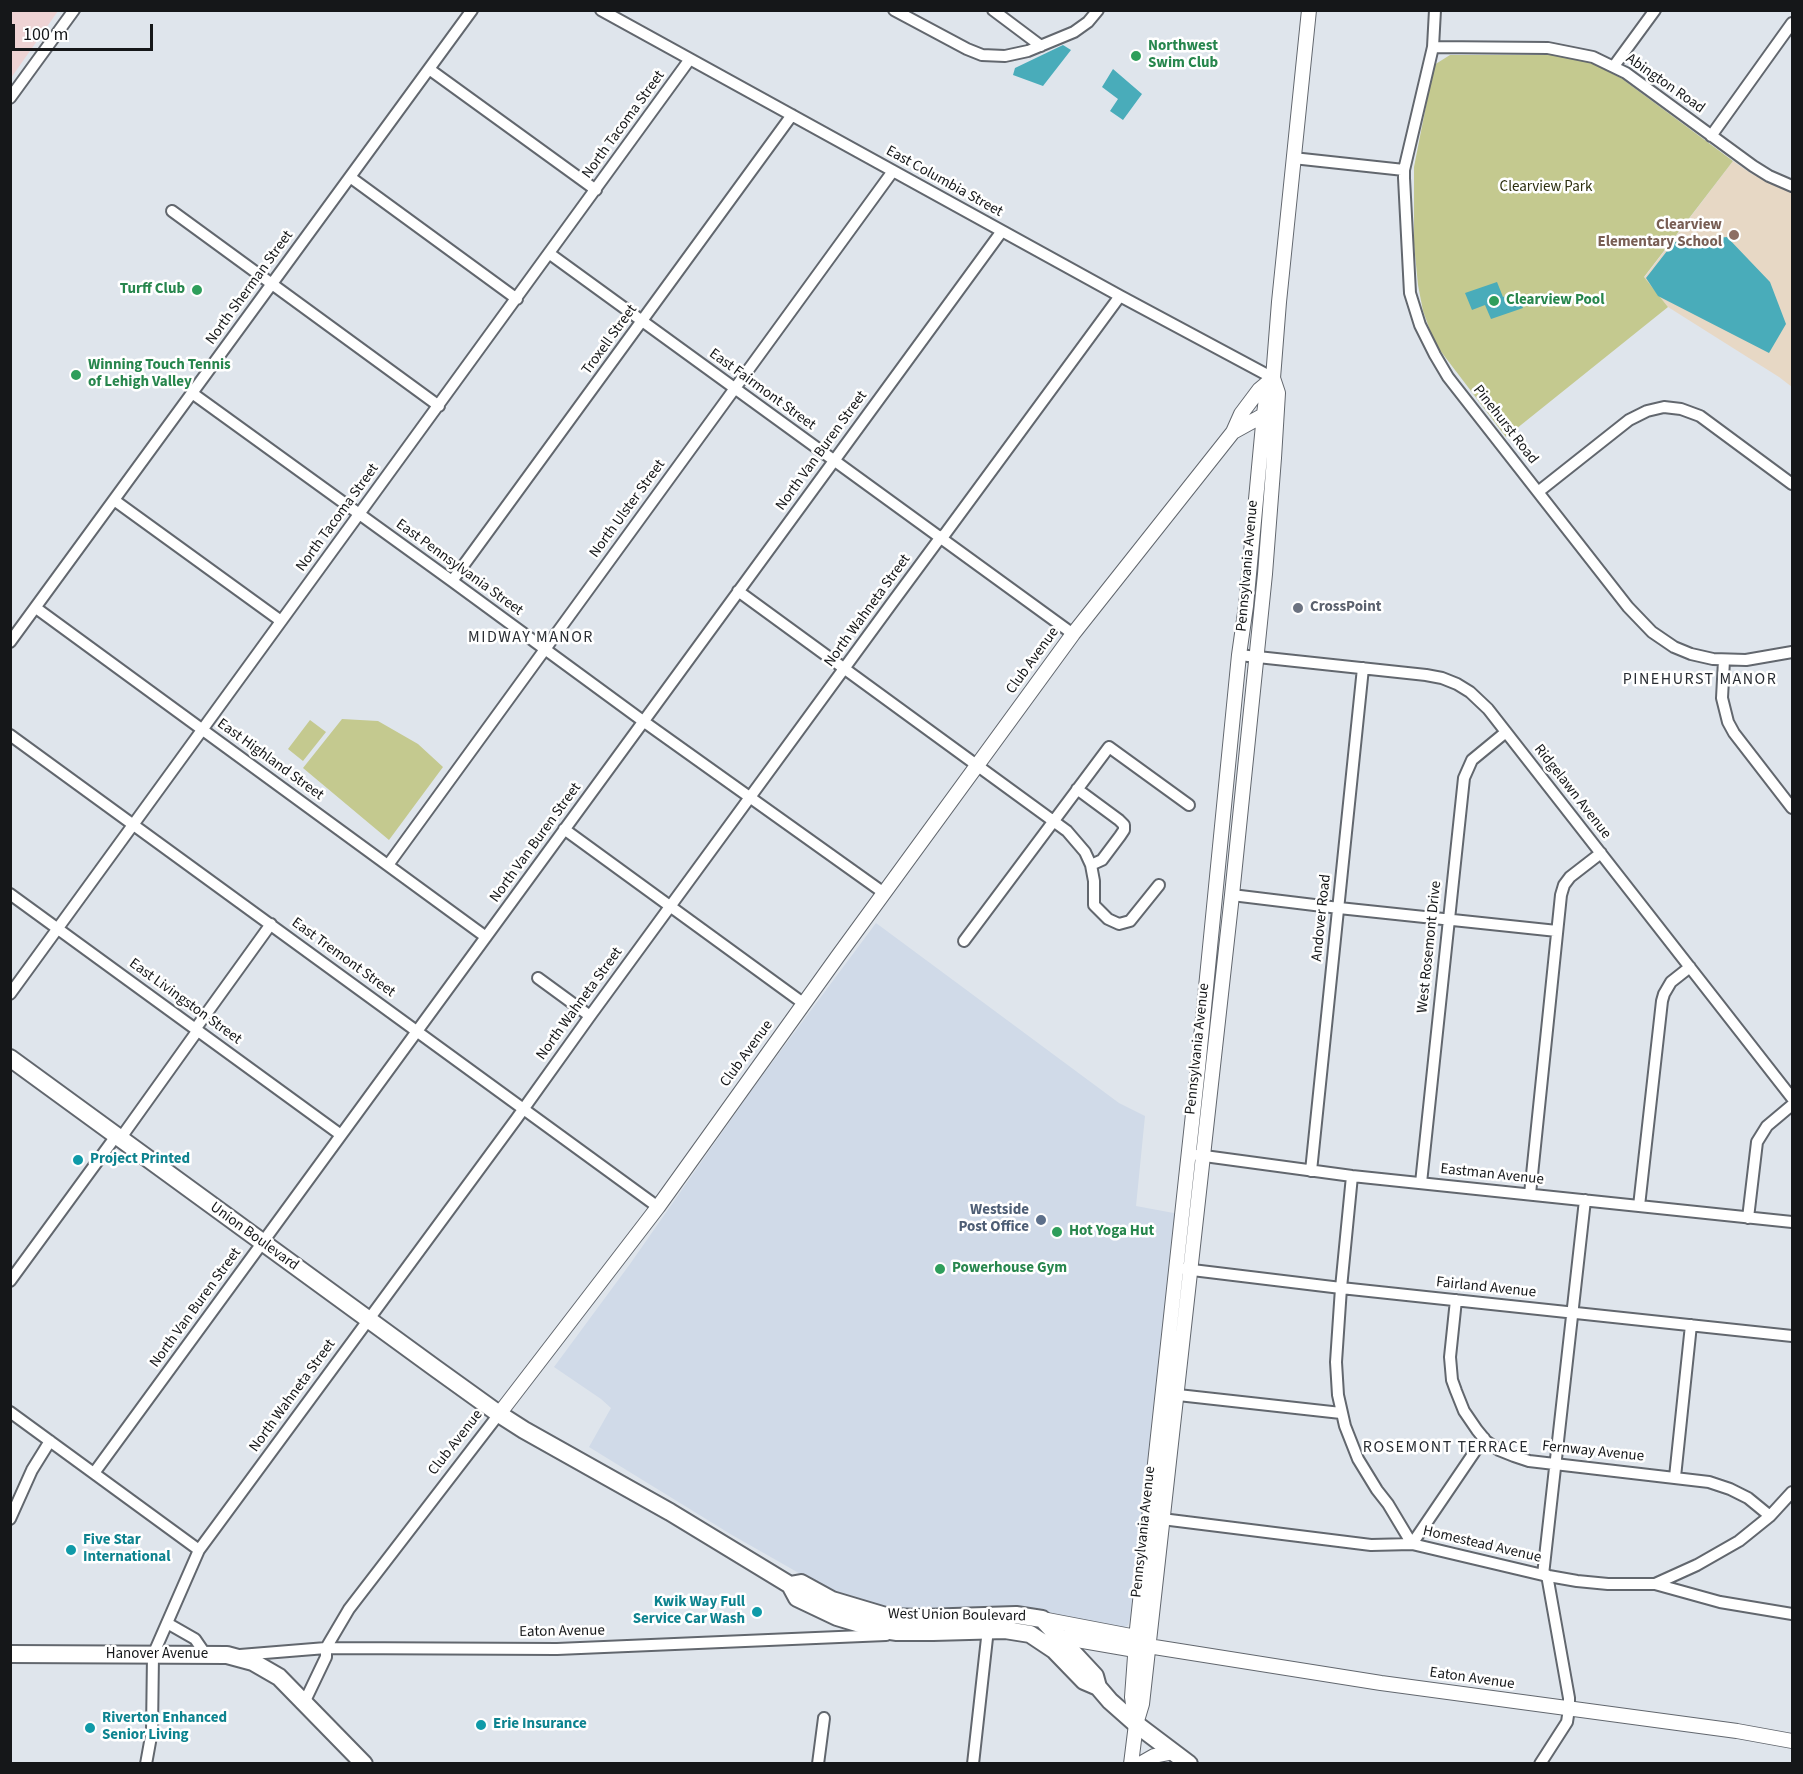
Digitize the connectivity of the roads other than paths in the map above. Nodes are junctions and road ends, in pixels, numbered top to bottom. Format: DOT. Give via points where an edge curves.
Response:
graph roads {
  1 [pos="74,10"];
  2 [pos="472,10"];
  3 [pos="601,10"];
  4 [pos="894,10"];
  5 [pos="993,10"];
  6 [pos="1098,10"];
  7 [pos="1309,10"];
  8 [pos="1435,10"];
  9 [pos="1655,10"];
  10 [pos="1792,23"];
  11 [pos="1041,46"];
  12 [pos="1433,47"];
  13 [pos="690,59"];
  14 [pos="1614,66"];
  15 [pos="429,69"];
  16 [pos="10,98"];
  17 [pos="792,116"];
  18 [pos="1711,136"];
  19 [pos="1293,158"];
  20 [pos="1404,170"];
  21 [pos="893,171"];
  22 [pos="350,177"];
  23 [pos="1792,186"];
  24 [pos="596,190"];
  25 [pos="172,212"];
  26 [pos="1002,231"];
  27 [pos="550,254"];
  28 [pos="272,284"];
  29 [pos="1120,296"];
  30 [pos="518,299"];
  31 [pos="642,321"];
  32 [pos="1273,378"];
  33 [pos="735,389"];
  34 [pos="192,393"];
  35 [pos="439,406"];
  36 [pos="1278,407"];
  37 [pos="1264,414"];
  38 [pos="1233,432"];
  39 [pos="833,461"];
  40 [pos="1792,484"];
  41 [pos="1538,492"];
  42 [pos="114,500"];
  43 [pos="359,514"];
  44 [pos="940,538"];
  45 [pos="452,581"];
  46 [pos="738,591"];
  47 [pos="36,608"];
  48 [pos="281,621"];
  49 [pos="1073,634"];
  50 [pos="10,642"];
  51 [pos="544,649"];
  52 [pos="1792,652"];
  53 [pos="1239,656"];
  54 [pos="1256,657"];
  55 [pos="1724,660"];
  56 [pos="845,668"];
  57 [pos="1364,668"];
  58 [pos="643,721"];
  59 [pos="203,730"];
  60 [pos="1506,732"];
  61 [pos="10,735"];
  62 [pos="978,765"];
  63 [pos="1077,789"];
  64 [pos="749,798"];
  65 [pos="1189,805"];
  66 [pos="1792,808"];
  67 [pos="1054,821"];
  68 [pos="134,824"];
  69 [pos="564,829"];
  70 [pos="1601,853"];
  71 [pos="388,865"];
  72 [pos="1091,865"];
  73 [pos="1159,885"];
  74 [pos="884,893"];
  75 [pos="10,894"];
  76 [pos="1232,895"];
  77 [pos="670,906"];
  78 [pos="1338,908"];
  79 [pos="1448,920"];
  80 [pos="271,924"];
  81 [pos="58,928"];
  82 [pos="1557,931"];
  83 [pos="486,937"];
  84 [pos="964,941"];
  85 [pos="1689,967"];
  86 [pos="538,978"];
  87 [pos="10,994"];
  88 [pos="803,1004"];
  89 [pos="590,1016"];
  90 [pos="197,1029"];
  91 [pos="417,1032"];
  92 [pos="10,1058"];
  93 [pos="1792,1098"];
  94 [pos="1792,1106"];
  95 [pos="523,1109"];
  96 [pos="341,1135"];
  97 [pos="118,1137"];
  98 [pos="1189,1154"];
  99 [pos="1203,1156"];
  100 [pos="1311,1171"];
  101 [pos="1352,1176"];
  102 [pos="1421,1183"];
  103 [pos="1530,1194"];
  104 [pos="1585,1200"];
  105 [pos="1639,1206"];
  106 [pos="658,1207"];
  107 [pos="1748,1218"];
  108 [pos="1792,1222"];
  109 [pos="263,1243"];
  110 [pos="1176,1268"];
  111 [pos="1191,1270"];
  112 [pos="10,1281"];
  113 [pos="1341,1288"];
  114 [pos="1456,1300"];
  115 [pos="1573,1313"];
  116 [pos="368,1319"];
  117 [pos="1691,1325"];
  118 [pos="1792,1336"];
  119 [pos="1169,1394"];
  120 [pos="10,1412"];
  121 [pos="1341,1413"];
  122 [pos="499,1414"];
  123 [pos="1484,1438"];
  124 [pos="50,1441"];
  125 [pos="1556,1464"];
  126 [pos="94,1473"];
  127 [pos="1675,1477"];
  128 [pos="1792,1492"];
  129 [pos="1770,1516"];
  130 [pos="10,1519"];
  131 [pos="1162,1519"];
  132 [pos="1412,1544"];
  133 [pos="199,1550"];
  134 [pos="1545,1575"];
  135 [pos="1655,1584"];
  136 [pos="790,1585"];
  137 [pos="1792,1614"];
  138 [pos="1042,1619"];
  139 [pos="167,1623"];
  140 [pos="988,1629"];
  141 [pos="897,1632"];
  142 [pos="1030,1634"];
  143 [pos="1059,1636"];
  144 [pos="1140,1644"];
  145 [pos="327,1648"];
  146 [pos="10,1654"];
  147 [pos="153,1655"];
  148 [pos="206,1655"];
  149 [pos="227,1655"];
  150 [pos="1098,1687"];
  151 [pos="304,1703"];
  152 [pos="1569,1709"];
  153 [pos="824,1718"];
  154 [pos="1137,1724"];
  155 [pos="1792,1741"];
  156 [pos="1174,1752"];
  157 [pos="146,1764"];
  158 [pos="364,1764"];
  159 [pos="818,1764"];
  160 [pos="973,1764"];
  161 [pos="1131,1764"];
  162 [pos="1140,1764"];
  163 [pos="1189,1764"];
  164 [pos="1540,1764"];
  1 -- 16 [label="street"];
  2 -- 15 [label="street, North Sherman Street"];
  3 -- 13 [label="street, East Columbia Street"];
  4 -- 11 [label="street" via="982,55 1005,56"];
  5 -- 11 [label="street"];
  6 -- 11 [label="street" via="1074,32"];
  7 -- 19 [label="street, Pennsylvania Avenue"];
  8 -- 12 [label="street, Pinehurst Road"];
  9 -- 14 [label="street"];
  10 -- 18 [label="street"];
  12 -- 14 [label="street, Abington Road" via="1557,48"];
  12 -- 20 [label="street, Pinehurst Road"];
  13 -- 17 [label="street, East Columbia Street"];
  13 -- 24 [label="street, North Tacoma Street"];
  14 -- 18 [label="street, Abington Road"];
  15 -- 22 [label="street, North Sherman Street"];
  15 -- 24 [label="street"];
  17 -- 21 [label="street, East Columbia Street"];
  17 -- 31 [label="street, Troxell Street"];
  18 -- 23 [label="street, Abington Road" via="1762,172"];
  19 -- 20 [label="street"];
  19 -- 32 [label="street, Pennsylvania Avenue"];
  20 -- 41 [label="street, Pinehurst Road" via="1408,281 1420,325 1448,377"];
  21 -- 26 [label="street, East Columbia Street"];
  21 -- 33 [label="street, North Ulster Street"];
  22 -- 28 [label="street, North Sherman Street"];
  22 -- 30 [label="street"];
  24 -- 27 [label="street, North Tacoma Street"];
  25 -- 28 [label="street"];
  26 -- 29 [label="street, East Columbia Street"];
  26 -- 39 [label="street, North Van Buren Street"];
  27 -- 30 [label="street, North Tacoma Street"];
  27 -- 31 [label="street, East Fairmont Street"];
  28 -- 34 [label="street, North Sherman Street"];
  28 -- 35 [label="street"];
  29 -- 32 [label="street, East Columbia Street"];
  29 -- 44 [label="street, North Wahneta Street"];
  30 -- 35 [label="street, North Tacoma Street"];
  31 -- 33 [label="street, East Fairmont Street"];
  31 -- 45 [label="street, Troxell Street"];
  32 -- 36 [label="street, Pennsylvania Avenue"];
  32 -- 37 [label="street, Pennsylvania Avenue"];
  32 -- 38 [label="street, Club Avenue" via="1241,414"];
  33 -- 39 [label="street, East Fairmont Street"];
  33 -- 51 [label="street, North Ulster Street"];
  34 -- 42 [label="street, North Sherman Street"];
  34 -- 43 [label="street, East Pennsylvania Street"];
  35 -- 43 [label="street, North Tacoma Street"];
  36 -- 37 [label="street, Club Avenue"];
  36 -- 54 [label="street, Pennsylvania Avenue"];
  37 -- 38 [label="street, Club Avenue"];
  37 -- 53 [label="street, Pennsylvania Avenue"];
  38 -- 49 [label="street, Club Avenue"];
  39 -- 44 [label="street, East Fairmont Street"];
  39 -- 46 [label="street, North Van Buren Street"];
  40 -- 41 [label="street" via="1700,416 1664,407 1629,420"];
  41 -- 55 [label="street, Pinehurst Road" via="1643,623 1674,647"];
  42 -- 47 [label="street, North Sherman Street"];
  42 -- 48 [label="street"];
  43 -- 45 [label="street, East Pennsylvania Street"];
  43 -- 48 [label="street, North Tacoma Street"];
  44 -- 49 [label="street, East Fairmont Street"];
  44 -- 56 [label="street, North Wahneta Street"];
  45 -- 51 [label="street, East Pennsylvania Street"];
  46 -- 56 [label="street"];
  46 -- 58 [label="street, North Van Buren Street"];
  47 -- 50 [label="street, North Sherman Street"];
  47 -- 59 [label="street, East Highland Street"];
  48 -- 59 [label="street, North Tacoma Street"];
  49 -- 62 [label="street, Club Avenue"];
  51 -- 58 [label="street, East Pennsylvania Street"];
  51 -- 71 [label="street, North Ulster Street"];
  52 -- 55 [label="street, Pinehurst Road"];
  53 -- 54 [label="street, Ridgelawn Avenue"];
  53 -- 98 [label="street, Pennsylvania Avenue"];
  54 -- 57 [label="street, Ridgelawn Avenue"];
  54 -- 76 [label="street, Pennsylvania Avenue"];
  55 -- 66 [label="street" via="1722,698 1728,722"];
  56 -- 62 [label="street"];
  56 -- 64 [label="street, North Wahneta Street"];
  57 -- 60 [label="street, Ridgelawn Avenue" via="1426,675 1457,684 1477,697"];
  57 -- 78 [label="street, Andover Road"];
  58 -- 64 [label="street, East Pennsylvania Street"];
  58 -- 69 [label="street, North Van Buren Street"];
  59 -- 68 [label="street, North Tacoma Street"];
  59 -- 71 [label="street, East Highland Street"];
  60 -- 70 [label="street, Ridgelawn Avenue"];
  60 -- 79 [label="street, West Rosemont Drive" via="1472,760 1464,778"];
  61 -- 68 [label="street, East Tremont Street"];
  62 -- 67 [label="street"];
  62 -- 74 [label="street, Club Avenue"];
  63 -- 65 [label="street" via="1109,747"];
  63 -- 67 [label="street"];
  63 -- 72 [label="street" via="1124,825 1102,860"];
  64 -- 74 [label="street, East Pennsylvania Street"];
  64 -- 77 [label="street, North Wahneta Street"];
  67 -- 72 [label="street" via="1076,839"];
  67 -- 84 [label="street"];
  68 -- 80 [label="street, East Tremont Street"];
  68 -- 81 [label="street, North Tacoma Street"];
  69 -- 77 [label="street"];
  69 -- 83 [label="street, North Van Buren Street"];
  70 -- 82 [label="street" via="1564,885"];
  70 -- 85 [label="street, Ridgelawn Avenue"];
  71 -- 83 [label="street, East Highland Street"];
  72 -- 73 [label="street" via="1094,905 1119,924 1130,921"];
  74 -- 88 [label="street, Club Avenue"];
  75 -- 81 [label="street, East Livingston Street"];
  76 -- 78 [label="street"];
  76 -- 99 [label="street, Pennsylvania Avenue"];
  77 -- 88 [label="street"];
  77 -- 89 [label="street, North Wahneta Street"];
  78 -- 79 [label="street"];
  78 -- 100 [label="street, Andover Road"];
  79 -- 82 [label="street"];
  79 -- 102 [label="street, West Rosemont Drive"];
  80 -- 90 [label="street"];
  80 -- 91 [label="street, East Tremont Street"];
  81 -- 87 [label="street, North Tacoma Street"];
  81 -- 90 [label="street, East Livingston Street"];
  82 -- 103 [label="street"];
  83 -- 91 [label="street, North Van Buren Street"];
  85 -- 93 [label="street, Ridgelawn Avenue"];
  85 -- 105 [label="street" via="1671,982 1662,1001"];
  86 -- 89 [label="street"];
  88 -- 106 [label="street, Club Avenue"];
  89 -- 95 [label="street, North Wahneta Street"];
  90 -- 96 [label="street, East Livingston Street"];
  90 -- 97 [label="street"];
  91 -- 95 [label="street, East Tremont Street"];
  91 -- 96 [label="street, North Van Buren Street"];
  92 -- 97 [label="main road, Union Boulevard"];
  94 -- 107 [label="street" via="1767,1126 1757,1142"];
  95 -- 106 [label="street, East Tremont Street"];
  95 -- 116 [label="street, North Wahneta Street"];
  96 -- 109 [label="street, North Van Buren Street"];
  97 -- 109 [label="main road, Union Boulevard"];
  97 -- 112 [label="street"];
  98 -- 99 [label="street, Eastman Avenue"];
  98 -- 110 [label="street, Pennsylvania Avenue"];
  99 -- 100 [label="street, Eastman Avenue"];
  99 -- 111 [label="street, Pennsylvania Avenue"];
  100 -- 101 [label="street, Eastman Avenue"];
  101 -- 102 [label="street, Eastman Avenue"];
  101 -- 113 [label="street"];
  102 -- 103 [label="street, Eastman Avenue"];
  103 -- 104 [label="street, Eastman Avenue"];
  104 -- 105 [label="street, Eastman Avenue"];
  104 -- 115 [label="street"];
  105 -- 107 [label="street, Eastman Avenue"];
  106 -- 122 [label="street, Club Avenue"];
  107 -- 108 [label="street, Eastman Avenue"];
  109 -- 116 [label="main road, Union Boulevard"];
  109 -- 126 [label="street, North Van Buren Street"];
  110 -- 111 [label="street, Fairland Avenue"];
  110 -- 119 [label="street, Pennsylvania Avenue"];
  111 -- 113 [label="street, Fairland Avenue"];
  111 -- 119 [label="street, Pennsylvania Avenue"];
  113 -- 114 [label="street, Fairland Avenue"];
  113 -- 121 [label="street" via="1336,1372"];
  114 -- 115 [label="street, Fairland Avenue"];
  114 -- 123 [label="street, Fernway Avenue" via="1450,1350 1452,1380 1464,1411"];
  115 -- 117 [label="street, Fairland Avenue"];
  115 -- 125 [label="street"];
  116 -- 122 [label="main road, Union Boulevard"];
  116 -- 133 [label="street, North Wahneta Street"];
  117 -- 118 [label="street, Fairland Avenue"];
  117 -- 127 [label="street"];
  119 -- 121 [label="street"];
  119 -- 131 [label="street, Pennsylvania Avenue"];
  119 -- 144 [label="street, Pennsylvania Avenue"];
  120 -- 124 [label="street"];
  121 -- 132 [label="street" via="1358,1460"];
  122 -- 136 [label="main road, West Union Boulevard"];
  122 -- 145 [label="street, Club Avenue" via="349,1609"];
  123 -- 125 [label="street, Fernway Avenue" via="1514,1456"];
  123 -- 132 [label="street"];
  124 -- 126 [label="street"];
  124 -- 130 [label="street"];
  125 -- 127 [label="street, Fernway Avenue"];
  125 -- 134 [label="street"];
  126 -- 133 [label="street"];
  127 -- 129 [label="street, Fernway Avenue" via="1730,1489"];
  128 -- 129 [label="street"];
  129 -- 135 [label="street" via="1724,1550"];
  131 -- 132 [label="street, Homestead Avenue" via="1371,1545"];
  131 -- 144 [label="street, Pennsylvania Avenue"];
  132 -- 134 [label="street, Homestead Avenue"];
  133 -- 139 [label="street, North Wahneta Street"];
  134 -- 135 [label="street, Homestead Avenue" via="1608,1584"];
  134 -- 152 [label="street"];
  135 -- 137 [label="street, Homestead Avenue" via="1720,1602"];
  136 -- 138 [label="main road, West Union Boulevard" via="801,1583 832,1600 888,1617 1016,1615"];
  136 -- 141 [label="main road, West Union Boulevard" via="797,1598 837,1617"];
  138 -- 143 [label="main road, West Union Boulevard"];
  138 -- 144 [label="street, Eaton Avenue"];
  139 -- 147 [label="street, North Wahneta Street"];
  139 -- 148 [label="street" via="195,1639"];
  140 -- 141 [label="main road, West Union Boulevard"];
  140 -- 142 [label="main road, West Union Boulevard"];
  140 -- 160 [label="street"];
  141 -- 145 [label="street, Eaton Avenue" via="557,1649"];
  142 -- 143 [label="street, Eaton Avenue"];
  142 -- 150 [label="main road, West Union Boulevard" via="1054,1650 1084,1682"];
  143 -- 144 [label="street, Eaton Avenue"];
  143 -- 150 [label="main road, West Union Boulevard" via="1095,1676"];
  144 -- 152 [label="street, Eaton Avenue"];
  144 -- 154 [label="street, Pennsylvania Avenue" via="1142,1704"];
  145 -- 149 [label="street, Eaton Avenue"];
  145 -- 151 [label="street, Club Avenue"];
  146 -- 147 [label="main road, Hanover Avenue"];
  147 -- 148 [label="main road, Hanover Avenue"];
  147 -- 157 [label="street, North Wahneta Street" via="152,1731"];
  148 -- 149 [label="main road, Hanover Avenue"];
  149 -- 151 [label="main road, Hanover Avenue" via="264,1667"];
  150 -- 154 [label="main road, West Union Boulevard"];
  151 -- 158 [label="main road, Hanover Avenue"];
  152 -- 155 [label="street, Eaton Avenue"];
  152 -- 164 [label="street" via="1567,1722"];
  153 -- 159 [label="street"];
  154 -- 156 [label="main road, West Union Boulevard"];
  154 -- 161 [label="street, Pennsylvania Avenue"];
  156 -- 162 [label="street" via="1153,1756"];
  156 -- 163 [label="main road, West Union Boulevard"];
}
